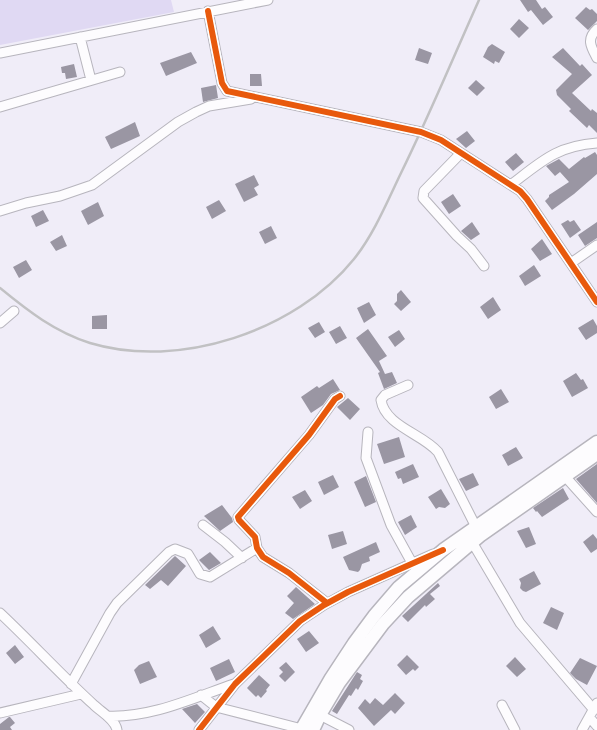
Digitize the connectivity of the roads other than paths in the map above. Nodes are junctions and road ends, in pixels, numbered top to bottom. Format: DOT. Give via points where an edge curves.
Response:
graph roads {
  1 [pos="268,0"];
  2 [pos="208,12"];
  3 [pos="597,29"];
  4 [pos="80,37"];
  5 [pos="0,53"];
  6 [pos="597,58"];
  7 [pos="120,72"];
  8 [pos="90,80"];
  9 [pos="256,98"];
  10 [pos="0,107"];
  11 [pos="597,143"];
  12 [pos="461,154"];
  13 [pos="512,184"];
  14 [pos="0,211"];
  15 [pos="597,245"];
  16 [pos="571,263"];
  17 [pos="484,266"];
  18 [pos="597,302"];
  19 [pos="14,312"];
  20 [pos="0,323"];
  21 [pos="408,386"];
  22 [pos="340,396"];
  23 [pos="368,432"];
  24 [pos="597,442"];
  25 [pos="597,454"];
  26 [pos="561,473"];
  27 [pos="597,512"];
  28 [pos="203,525"];
  29 [pos="476,527"];
  30 [pos="472,542"];
  31 [pos="257,548"];
  32 [pos="442,550"];
  33 [pos="242,558"];
  34 [pos="412,563"];
  35 [pos="327,603"];
  36 [pos="0,613"];
  37 [pos="71,684"];
  38 [pos="235,684"];
  39 [pos="81,694"];
  40 [pos="202,695"];
  41 [pos="502,705"];
  42 [pos="216,707"];
  43 [pos="594,710"];
  44 [pos="0,713"];
  45 [pos="320,714"];
  46 [pos="107,716"];
  47 [pos="597,726"];
  48 [pos="306,729"];
  49 [pos="117,730"];
  50 [pos="199,730"];
  51 [pos="349,730"];
  52 [pos="515,730"];
  53 [pos="582,730"];
  1 -- 2 [label="street"];
  2 -- 4 [label="street"];
  2 -- 9 [label="street" via="224,88"];
  3 -- 6 [label="street" via="589,41"];
  4 -- 5 [label="street"];
  4 -- 8 [label="street"];
  7 -- 8 [label="street"];
  8 -- 10 [label="street"];
  9 -- 12 [label="street" via="421,132"];
  9 -- 14 [label="street" via="209,106 196,112 92,185"];
  11 -- 13 [label="street" via="552,154"];
  12 -- 13 [label="street"];
  12 -- 17 [label="street" via="424,191 423,198"];
  13 -- 16 [label="street" via="527,199"];
  15 -- 16 [label="street"];
  16 -- 18 [label="street"];
  19 -- 20 [label="street"];
  21 -- 29 [label="street" via="385,395 381,400 382,406 386,414 438,452"];
  22 -- 31 [label="street" via="334,399 309,435 239,513 239,520 255,537"];
  23 -- 34 [label="street" via="366,458 391,525"];
  24 -- 26 [label="main road"];
  25 -- 26 [label="main road"];
  26 -- 27 [label="street"];
  26 -- 29 [label="main road"];
  26 -- 30 [label="main road"];
  28 -- 33 [label="street"];
  29 -- 32 [label="main road"];
  30 -- 43 [label="street" via="520,623"];
  30 -- 45 [label="main road" via="408,597 383,624 339,682"];
  31 -- 33 [label="street"];
  31 -- 35 [label="street" via="263,557"];
  32 -- 34 [label="street"];
  32 -- 48 [label="main road" via="399,587 374,616 330,678"];
  33 -- 37 [label="street" via="219,573 206,577 200,574 188,554 175,549 169,552 117,603"];
  34 -- 35 [label="street"];
  35 -- 38 [label="street" via="300,622"];
  36 -- 37 [label="street"];
  37 -- 39 [label="street"];
  38 -- 40 [label="street"];
  38 -- 42 [label="street"];
  39 -- 44 [label="street"];
  39 -- 46 [label="street"];
  40 -- 42 [label="street"];
  40 -- 46 [label="street" via="155,711 123,717"];
  41 -- 52 [label="street"];
  42 -- 48 [label="street"];
  42 -- 50 [label="street"];
  43 -- 47 [label="street"];
  43 -- 53 [label="street"];
  45 -- 48 [label="main road"];
  45 -- 51 [label="street"];
  46 -- 49 [label="street"];
}
